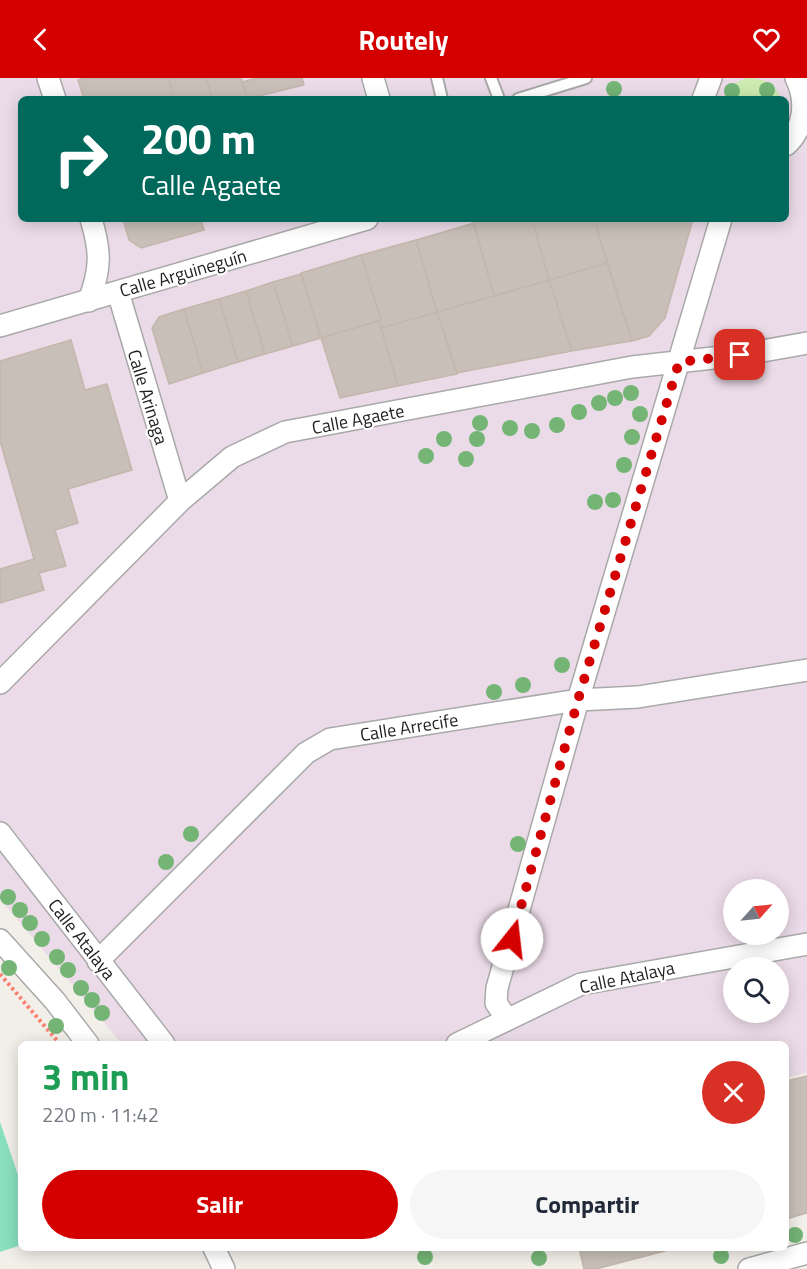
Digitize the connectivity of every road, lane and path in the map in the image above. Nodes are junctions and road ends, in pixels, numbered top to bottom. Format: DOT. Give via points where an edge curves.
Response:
graph roads {
  1 [pos="48,78"];
  2 [pos="373,78"];
  3 [pos="436,78"];
  4 [pos="491,78"];
  5 [pos="586,78"];
  6 [pos="711,78"];
  7 [pos="801,81"];
  8 [pos="54,96"];
  9 [pos="378,96"];
  10 [pos="441,96"];
  11 [pos="498,96"];
  12 [pos="528,96"];
  13 [pos="704,96"];
  14 [pos="797,137"];
  15 [pos="92,222"];
  16 [pos="357,222"];
  17 [pos="720,222"];
  18 [pos="118,292"];
  19 [pos="89,301"];
  20 [pos="0,326"];
  21 [pos="807,343"];
  22 [pos="679,362"];
  23 [pos="180,501"];
  24 [pos="807,670"];
  25 [pos="0,682"];
  26 [pos="578,700"];
  27 [pos="0,833"];
  28 [pos="0,940"];
  29 [pos="807,944"];
  30 [pos="99,961"];
  31 [pos="0,974"];
  32 [pos="507,1019"];
  33 [pos="57,1041"];
  34 [pos="86,1041"];
  35 [pos="162,1041"];
  36 [pos="463,1041"];
  37 [pos="215,1251"];
  38 [pos="807,1254"];
  39 [pos="224,1269"];
  40 [pos="749,1269"];
  1 -- 8 [label="street"];
  2 -- 9 [label="street"];
  3 -- 10 [label="lane"];
  4 -- 11 [label="lane"];
  5 -- 12 [label="lane"];
  6 -- 13 [label="street"];
  7 -- 14 [label="street" via="804,115"];
  15 -- 19 [label="street" via="99,247 98,276"];
  16 -- 18 [label="street, Calle Arguineguín"];
  17 -- 22 [label="street"];
  18 -- 19 [label="street, Calle Arguineguín"];
  18 -- 23 [label="street, Calle Arinaga"];
  19 -- 20 [label="street, Calle Arguineguín"];
  21 -- 22 [label="street, Calle Agaete"];
  22 -- 23 [label="street, Calle Agaete" via="632,366 285,432 232,457"];
  22 -- 26 [label="street"];
  23 -- 25 [label="street, Calle Agaete"];
  24 -- 26 [label="street, Calle Arrecife" via="638,697"];
  26 -- 30 [label="street, Calle Arrecife" via="330,739 306,753"];
  26 -- 32 [label="street" via="497,988 496,1003"];
  27 -- 30 [label="street, Calle Atalaya"];
  28 -- 34 [label="street"];
  29 -- 32 [label="street, Calle Atalaya" via="581,984"];
  30 -- 35 [label="street, Calle Atalaya"];
  31 -- 33 [label="path"];
  32 -- 36 [label="street, Calle Atalaya"];
  37 -- 39 [label="street"];
  38 -- 40 [label="street"];
}
